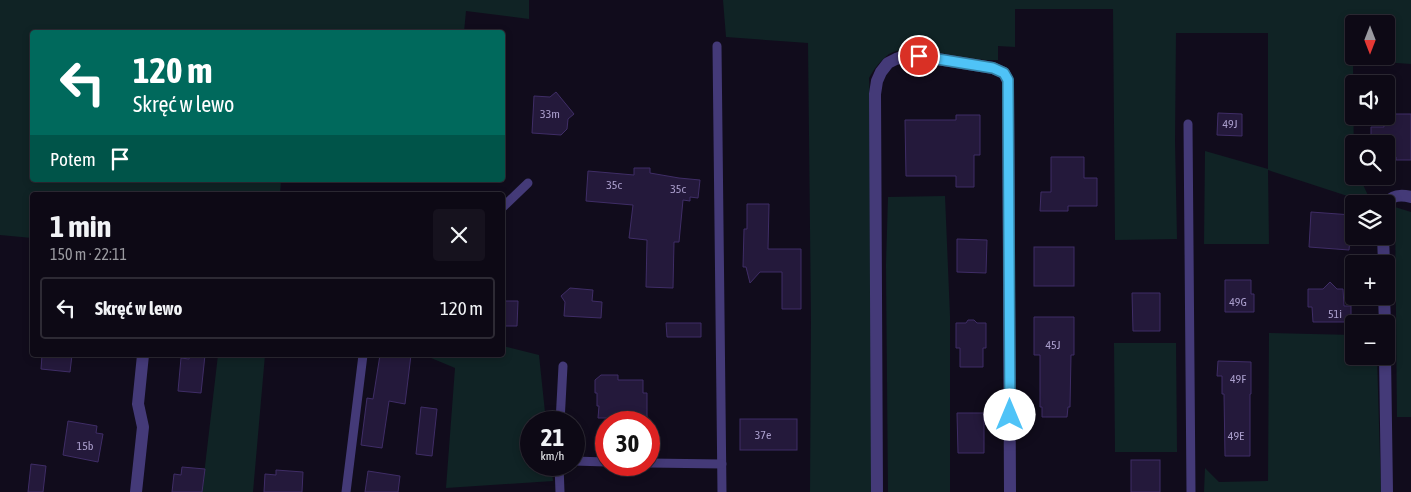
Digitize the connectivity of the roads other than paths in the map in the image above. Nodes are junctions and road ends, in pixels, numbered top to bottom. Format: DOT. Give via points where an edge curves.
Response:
graph roads {
  1 [pos="717,46"];
  2 [pos="1188,124"];
  3 [pos="528,183"];
  4 [pos="1395,196"];
  5 [pos="1411,197"];
  6 [pos="505,205"];
  7 [pos="142,357"];
  8 [pos="363,357"];
  9 [pos="1385,365"];
  10 [pos="563,366"];
  11 [pos="561,411"];
  12 [pos="660,463"];
  13 [pos="722,464"];
  14 [pos="559,476"];
  15 [pos="136,492"];
  16 [pos="346,492"];
  17 [pos="560,492"];
  18 [pos="722,492"];
  19 [pos="877,492"];
  20 [pos="1010,492"];
  21 [pos="1191,492"];
  22 [pos="1387,492"];
  1 -- 13 [label="lane"];
  2 -- 21 [label="lane"];
  3 -- 6 [label="lane"];
  4 -- 5 [label="street"];
  7 -- 15 [label="street" via="138,404 142,427"];
  8 -- 16 [label="lane"];
  9 -- 22 [label="street"];
  10 -- 11 [label="lane"];
  12 -- 13 [label="lane"];
  13 -- 18 [label="lane"];
  14 -- 17 [label="lane"];
  19 -- 20 [label="street" via="875,94 881,72 888,63 905,56 919,56 993,68 1004,73 1008,80"];
}
